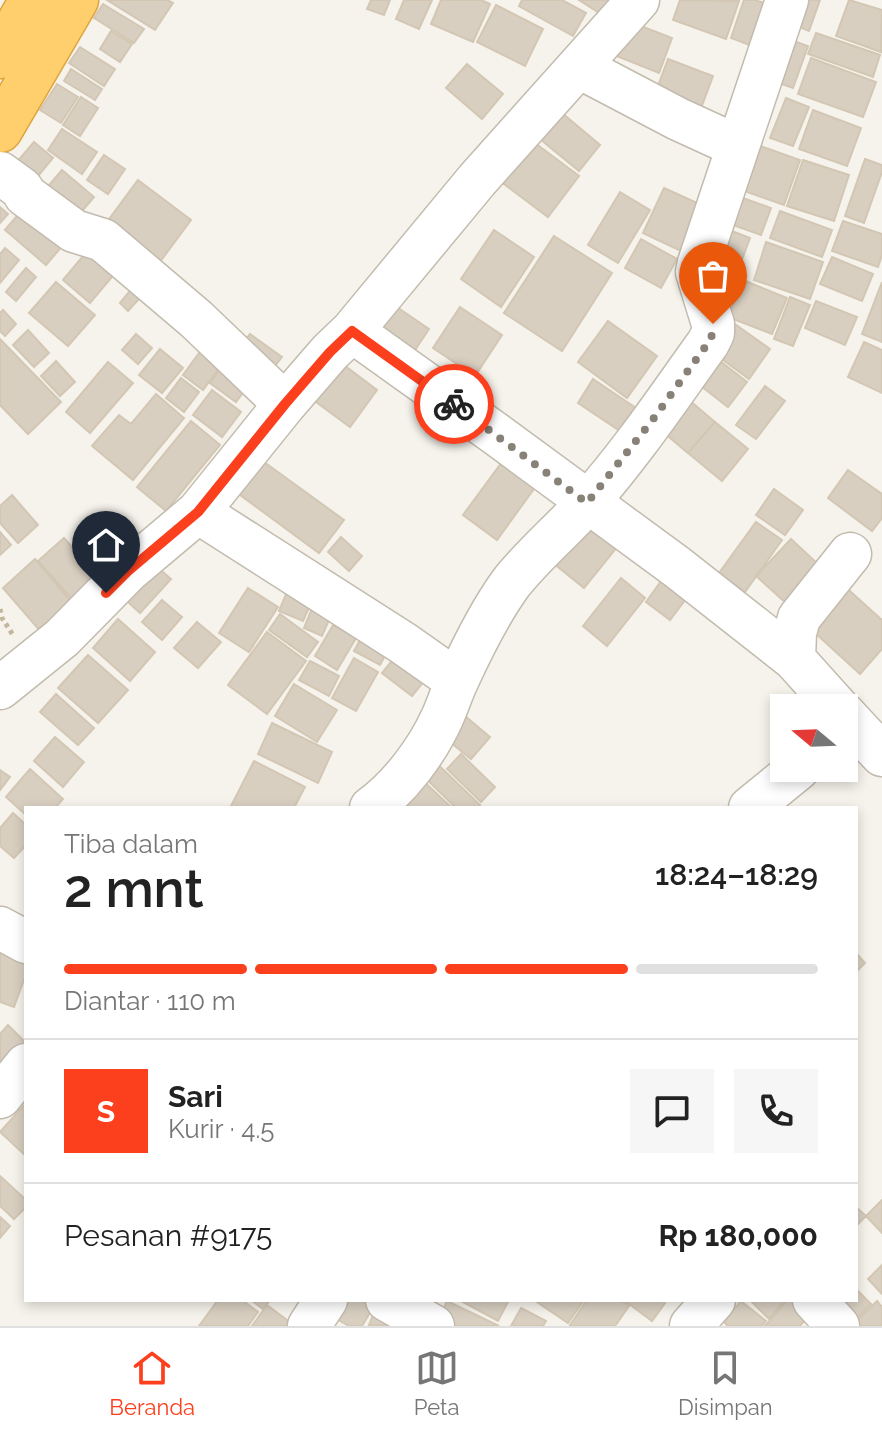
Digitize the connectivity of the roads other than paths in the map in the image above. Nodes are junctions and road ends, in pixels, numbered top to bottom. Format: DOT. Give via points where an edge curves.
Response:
graph roads {
  1 [pos="32,0"];
  2 [pos="76,0"];
  3 [pos="638,0"];
  4 [pos="787,0"];
  5 [pos="0,56"];
  6 [pos="579,67"];
  7 [pos="0,130"];
  8 [pos="737,146"];
  9 [pos="0,173"];
  10 [pos="352,331"];
  11 [pos="285,404"];
  12 [pos="587,503"];
  13 [pos="198,512"];
  14 [pos="850,554"];
  15 [pos="794,659"];
  16 [pos="457,681"];
  17 [pos="0,688"];
  18 [pos="824,694"];
  19 [pos="858,732"];
  20 [pos="882,755"];
  21 [pos="782,782"];
  22 [pos="384,805"];
  23 [pos="752,806"];
  24 [pos="0,928"];
  25 [pos="24,941"];
  26 [pos="325,1302"];
  27 [pos="391,1302"];
  28 [pos="712,1302"];
  29 [pos="816,1302"];
  30 [pos="309,1326"];
  31 [pos="433,1326"];
  32 [pos="691,1326"];
  33 [pos="838,1326"];
  1 -- 5 [label="highway"];
  2 -- 7 [label="highway"];
  3 -- 6 [label="street"];
  4 -- 8 [label="street"];
  6 -- 8 [label="street"];
  6 -- 10 [label="street"];
  8 -- 12 [label="street" via="697,272 713,333"];
  9 -- 11 [label="street" via="74,231 103,240"];
  10 -- 11 [label="street"];
  10 -- 12 [label="street"];
  11 -- 13 [label="street"];
  12 -- 15 [label="street"];
  12 -- 16 [label="street" via="511,584"];
  13 -- 16 [label="street"];
  13 -- 17 [label="street"];
  14 -- 15 [label="street" via="799,618"];
  15 -- 18 [label="street"];
  16 -- 22 [label="street" via="424,751"];
  19 -- 20 [label="street"];
  21 -- 23 [label="street"];
  24 -- 25 [label="street"];
  26 -- 30 [label="street"];
  27 -- 31 [label="street"];
  28 -- 32 [label="street"];
  29 -- 33 [label="street"];
}
